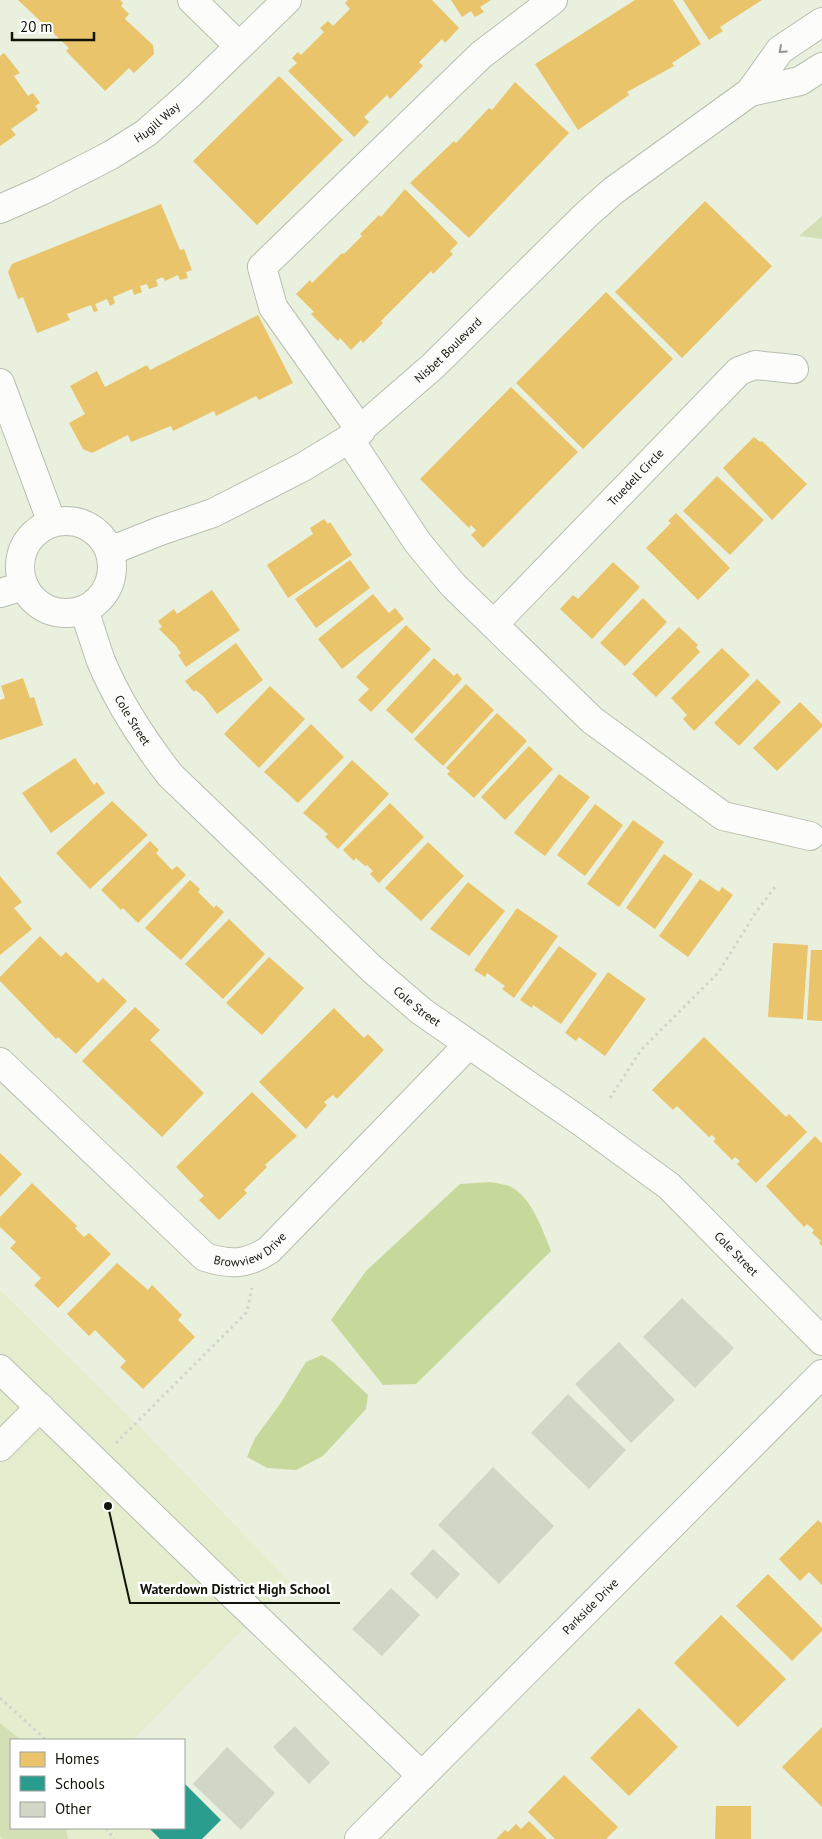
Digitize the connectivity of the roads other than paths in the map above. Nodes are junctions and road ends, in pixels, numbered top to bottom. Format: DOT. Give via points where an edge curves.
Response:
graph roads {
  1 [pos="192,0"];
  2 [pos="287,0"];
  3 [pos="554,0"];
  4 [pos="822,22"];
  5 [pos="239,46"];
  6 [pos="822,67"];
  7 [pos="750,92"];
  8 [pos="0,209"];
  9 [pos="794,369"];
  10 [pos="0,383"];
  11 [pos="355,435"];
  12 [pos="52,523"];
  13 [pos="110,551"];
  14 [pos="12,590"];
  15 [pos="84,610"];
  16 [pos="494,624"];
  17 [pos="810,836"];
  18 [pos="468,1045"];
  19 [pos="0,1062"];
  20 [pos="822,1341"];
  21 [pos="0,1368"];
  22 [pos="822,1374"];
  23 [pos="40,1407"];
  24 [pos="0,1447"];
  25 [pos="422,1776"];
  26 [pos="359,1839"];
  1 -- 5 [label="street"];
  2 -- 5 [label="street, Hugill Way"];
  3 -- 11 [label="street" via="481,55 262,267 273,307"];
  4 -- 7 [label="street, Nisbet Boulevard, one-way" via="780,50"];
  5 -- 8 [label="street, Hugill Way" via="146,132 111,155"];
  6 -- 7 [label="street, Nisbet Boulevard" via="800,81"];
  7 -- 11 [label="street, Nisbet Boulevard" via="613,191 433,366"];
  9 -- 16 [label="street, Truedell Circle" via="755,365 739,371"];
  10 -- 12 [label="street"];
  11 -- 13 [label="street, Nisbet Boulevard" via="296,471 213,513"];
  11 -- 16 [label="street" via="418,543 453,585"];
  12 -- 13 [label="street" via="80,522 103,538"];
  12 -- 14 [label="street" via="30,538"];
  13 -- 15 [label="street" via="113,565 106,592"];
  14 -- 15 [label="street" via="56,612"];
  15 -- 18 [label="street, Cole Street" via="102,661 125,708 170,775 372,969 421,1011"];
  16 -- 17 [label="street" via="592,720 723,816"];
  18 -- 19 [label="street, Browview Drive" via="269,1250 240,1263 223,1263 205,1257"];
  18 -- 20 [label="street, Cole Street" via="669,1186"];
  21 -- 23 [label="street"];
  22 -- 25 [label="street, Parkside Drive"];
  23 -- 24 [label="street"];
  23 -- 25 [label="street"];
  25 -- 26 [label="street, Parkside Drive"];
}
